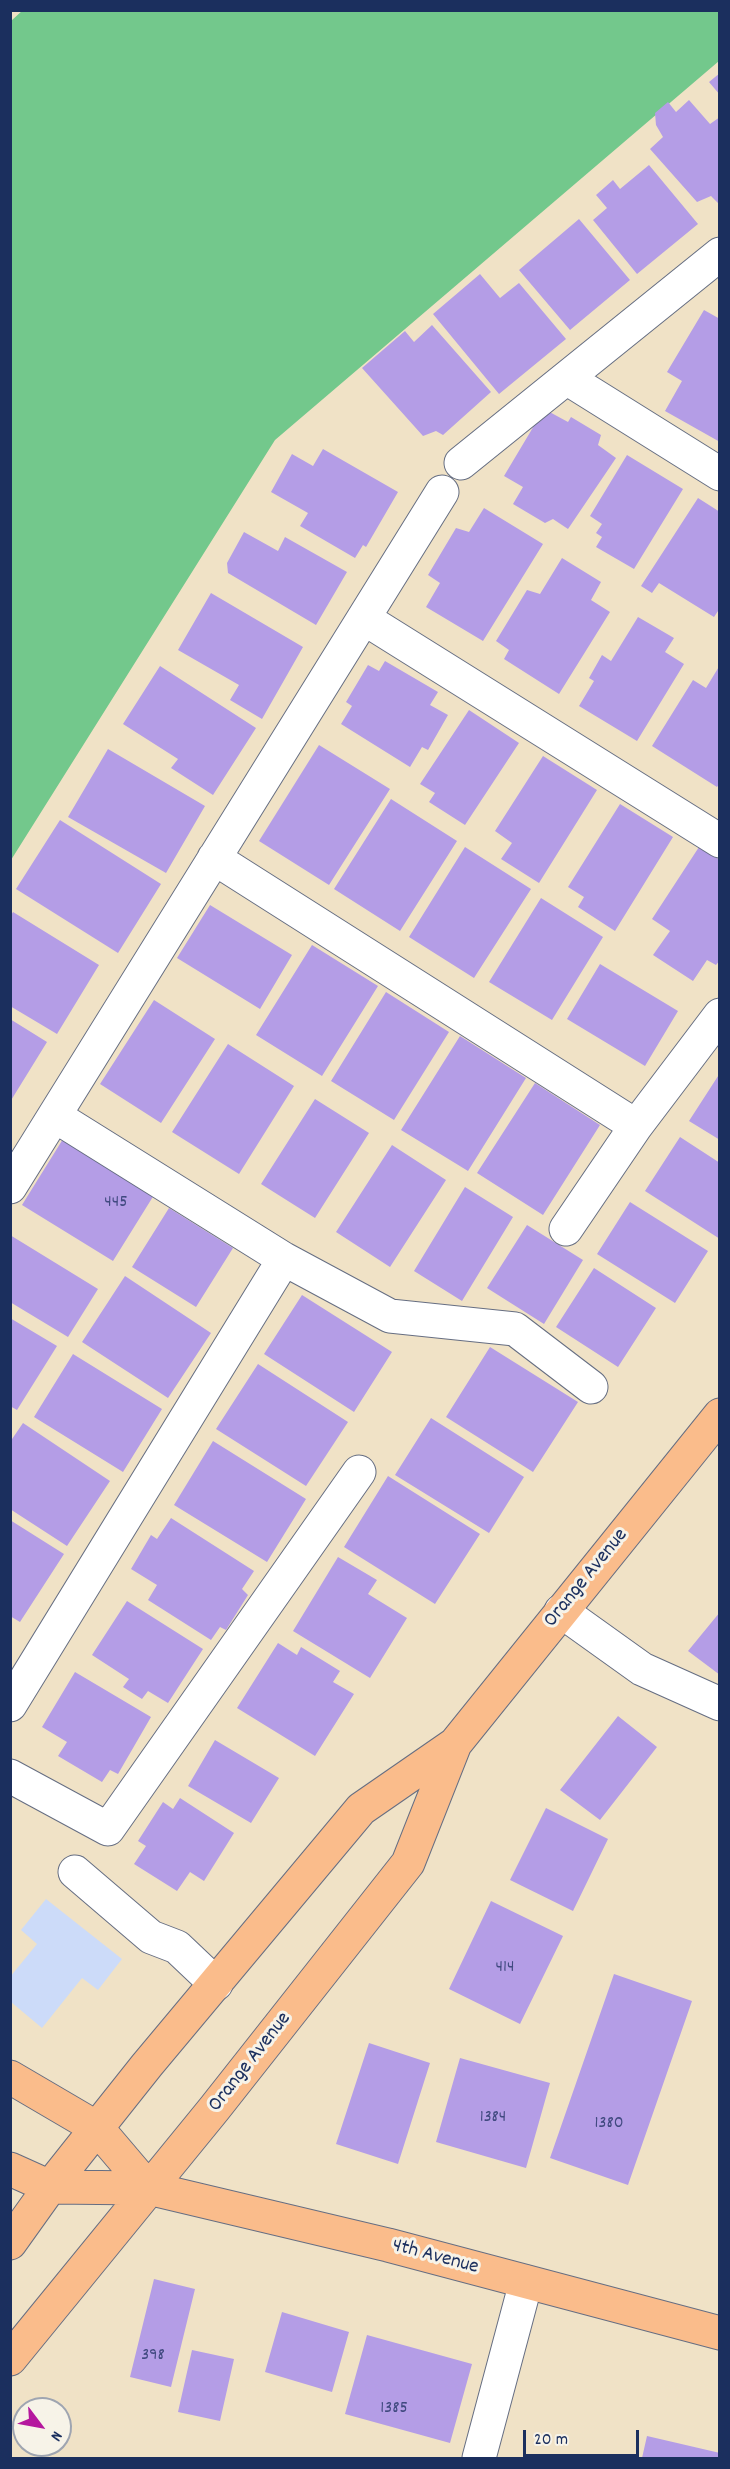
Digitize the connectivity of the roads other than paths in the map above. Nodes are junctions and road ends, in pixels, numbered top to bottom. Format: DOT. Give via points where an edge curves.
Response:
graph roads {
  1 [pos="720,254"];
  2 [pos="568,379"];
  3 [pos="461,463"];
  4 [pos="720,474"];
  5 [pos="442,492"];
  6 [pos="365,619"];
  7 [pos="720,841"];
  8 [pos="214,858"];
  9 [pos="720,1015"];
  10 [pos="55,1116"];
  11 [pos="636,1126"];
  12 [pos="10,1187"];
  13 [pos="566,1229"];
  14 [pos="284,1259"];
  15 [pos="591,1387"];
  16 [pos="720,1415"];
  17 [pos="359,1472"];
  18 [pos="561,1611"];
  19 [pos="720,1704"];
  20 [pos="10,1705"];
  21 [pos="455,1744"];
  22 [pos="10,1776"];
  23 [pos="75,1872"];
  24 [pos="216,1984"];
  25 [pos="10,2077"];
  26 [pos="97,2128"];
  27 [pos="10,2169"];
  28 [pos="50,2187"];
  29 [pos="148,2188"];
  30 [pos="10,2243"];
  31 [pos="526,2282"];
  32 [pos="720,2333"];
  33 [pos="10,2359"];
  34 [pos="479,2458"];
  1 -- 2 [label="lane"];
  2 -- 3 [label="lane"];
  2 -- 4 [label="lane"];
  5 -- 6 [label="lane"];
  6 -- 7 [label="lane"];
  6 -- 8 [label="lane"];
  8 -- 10 [label="lane"];
  8 -- 11 [label="lane"];
  9 -- 11 [label="lane"];
  10 -- 12 [label="lane"];
  10 -- 14 [label="lane"];
  11 -- 13 [label="lane"];
  14 -- 15 [label="lane" via="390,1316 514,1329"];
  14 -- 20 [label="lane"];
  16 -- 18 [label="main road, Orange Avenue"];
  17 -- 22 [label="lane" via="108,1829"];
  18 -- 19 [label="lane" via="642,1669"];
  18 -- 21 [label="main road, Orange Avenue"];
  21 -- 24 [label="main road, Orange Avenue" via="361,1809"];
  21 -- 29 [label="main road, Orange Avenue" via="408,1863"];
  23 -- 24 [label="lane" via="151,1937 177,1947"];
  24 -- 26 [label="main road, Orange Avenue"];
  25 -- 26 [label="main road"];
  26 -- 28 [label="main road, Orange Avenue"];
  26 -- 29 [label="main road"];
  27 -- 28 [label="main road, 4th Avenue"];
  28 -- 29 [label="main road, 4th Avenue"];
  28 -- 30 [label="main road, Orange Avenue"];
  29 -- 31 [label="main road, 4th Avenue"];
  29 -- 33 [label="main road, Orange Avenue"];
  31 -- 32 [label="main road, 4th Avenue"];
  31 -- 34 [label="lane"];
}
